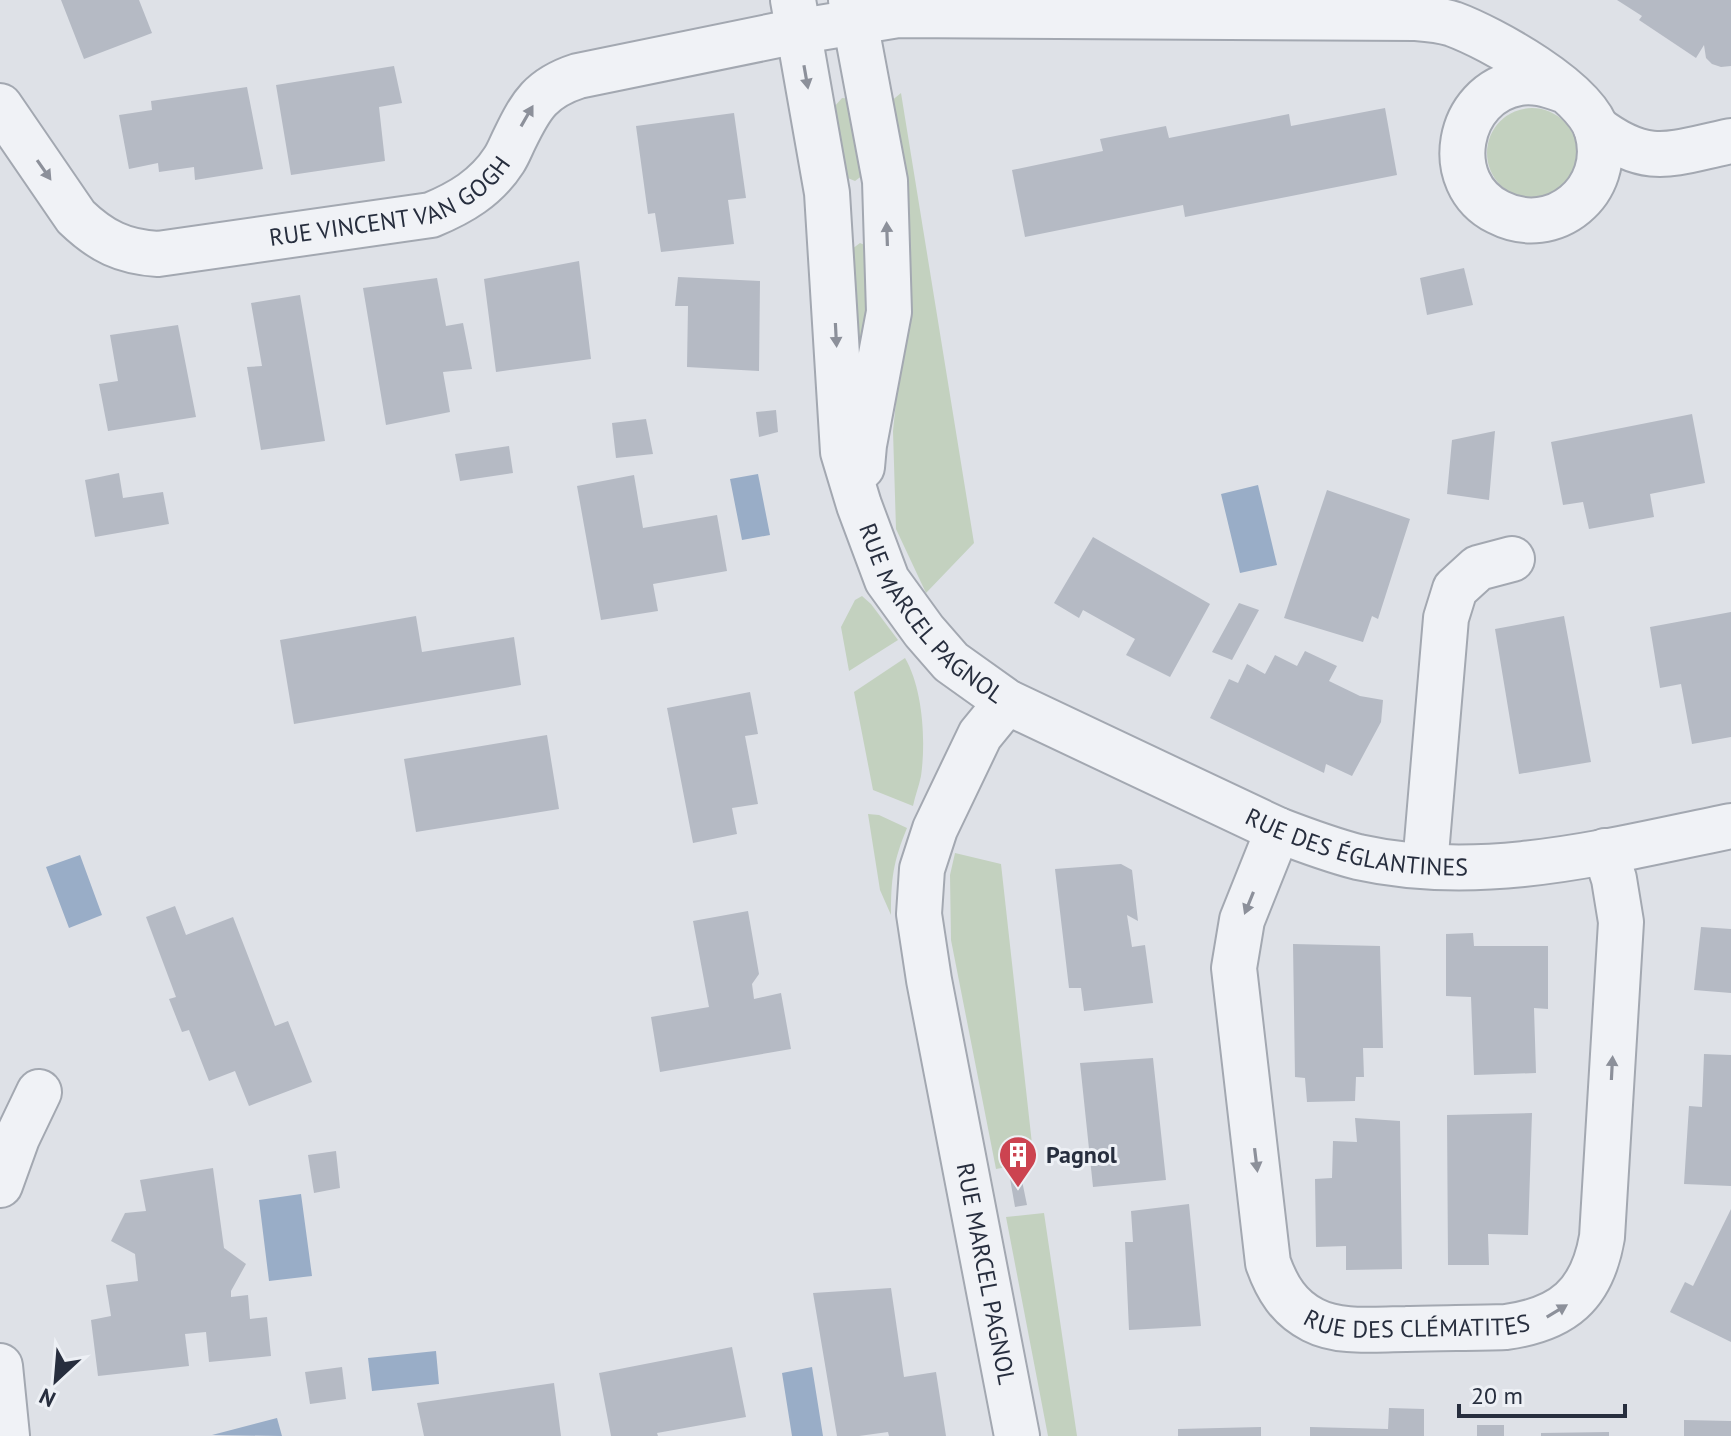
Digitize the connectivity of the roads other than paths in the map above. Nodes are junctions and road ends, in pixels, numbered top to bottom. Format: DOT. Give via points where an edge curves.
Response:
graph roads {
  1 [pos="853,10"];
  2 [pos="796,16"];
  3 [pos="1566,91"];
  4 [pos="0,106"];
  5 [pos="1596,128"];
  6 [pos="1731,141"];
  7 [pos="859,505"];
  8 [pos="1512,559"];
  9 [pos="1007,702"];
  10 [pos="1731,826"];
  11 [pos="1278,830"];
  12 [pos="1605,851"];
  13 [pos="1425,866"];
  14 [pos="39,1092"];
  15 [pos="0,1185"];
  16 [pos="0,1366"];
  17 [pos="7,1436"];
  18 [pos="1017,1436"];
  1 -- 2 [label="street, RUE VINCENT VAN GOGH"];
  1 -- 3 [label="street, RUE VINCENT VAN GOGH" via="898,15 1437,20 1494,44"];
  7 -- 1 [label="street, one-way" via="864,445 889,312 885,181"];
  4 -- 2 [label="street, RUE VINCENT VAN GOGH, one-way" via="84,225 107,242 158,254 431,215 463,201 492,175 532,106 560,82"];
  2 -- 7 [label="street, RUE MARCEL PAGNOL, one-way" via="827,193 843,452"];
  3 -- 5 [label="street" via="1584,106"];
  3 -- 5 [label="street" via="1543,83 1519,83 1496,91 1478,107 1465,127 1461,151 1465,175 1478,196 1496,212 1519,220 1543,220 1566,212 1584,197 1597,175 1601,151"];
  5 -- 6 [label="street" via="1621,145 1653,155"];
  7 -- 9 [label="street, RUE MARCEL PAGNOL" via="887,580 924,631 951,662"];
  8 -- 13 [label="street" via="1478,568 1455,589 1446,618"];
  9 -- 11 [label="street, RUE DES ÉGLANTINES"];
  9 -- 18 [label="street, RUE MARCEL PAGNOL" via="980,735 935,829 922,869 919,914"];
  10 -- 12 [label="street, RUE DES ÉGLANTINES"];
  11 -- 12 [label="street, RUE DES CLÉMATITES, one-way" via="1242,920 1234,968 1268,1263 1283,1297 1297,1310 1315,1321 1350,1329 1524,1325 1573,1301 1594,1271 1602,1237 1621,922"];
  11 -- 13 [label="street, RUE DES ÉGLANTINES" via="1359,857"];
  12 -- 13 [label="street, RUE DES ÉGLANTINES" via="1497,867"];
  14 -- 15 [label="street"];
  16 -- 17 [label="street"];
}
